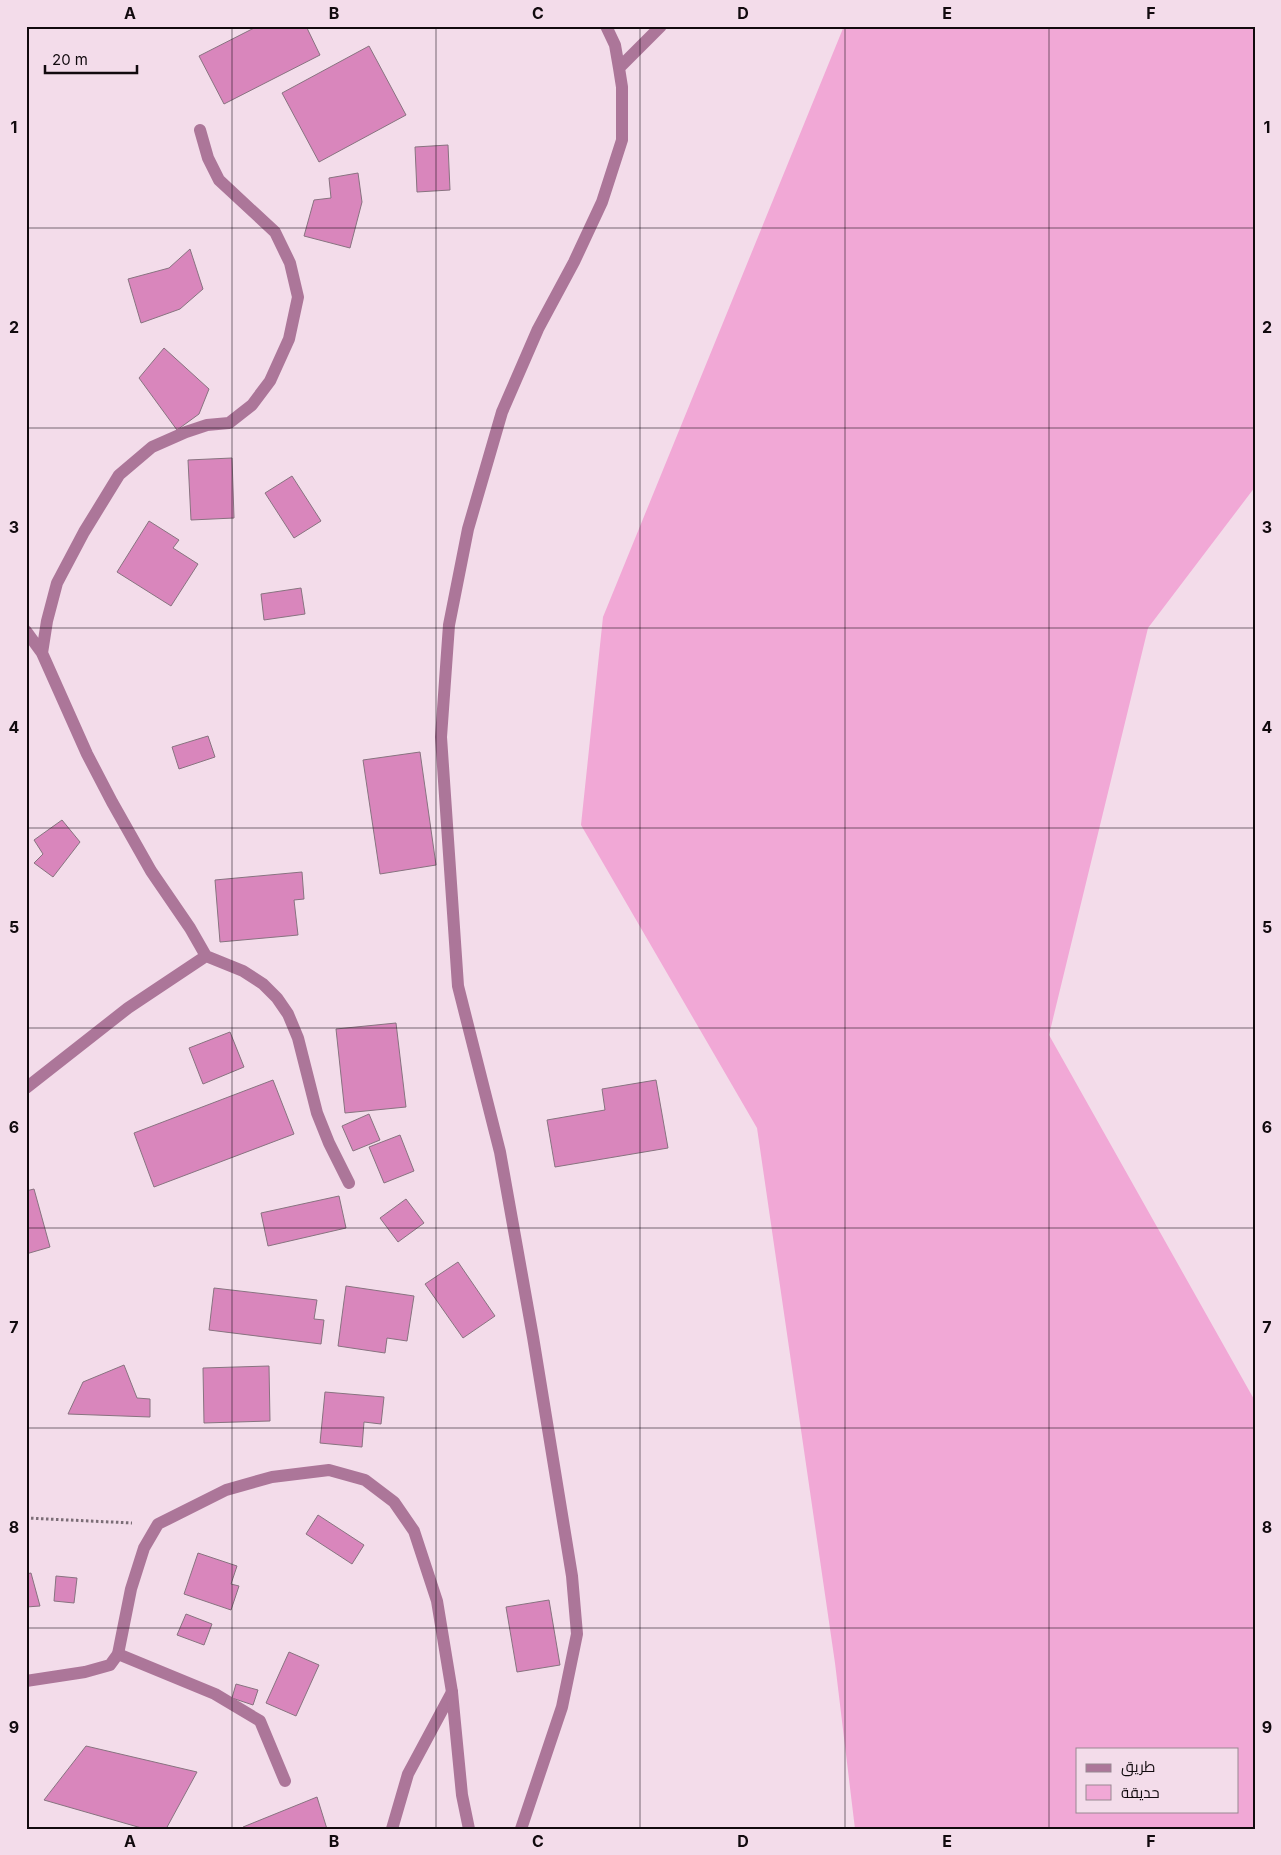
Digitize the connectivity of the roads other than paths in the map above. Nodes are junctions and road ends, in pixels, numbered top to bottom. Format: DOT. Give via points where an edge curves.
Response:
graph roads {
  1 [pos="606,26"];
  2 [pos="662,26"];
  3 [pos="619,68"];
  4 [pos="200,130"];
  5 [pos="26,631"];
  6 [pos="42,653"];
  7 [pos="206,956"];
  8 [pos="26,1088"];
  9 [pos="349,1183"];
  10 [pos="118,1654"];
  11 [pos="26,1681"];
  12 [pos="452,1692"];
  13 [pos="285,1781"];
  14 [pos="392,1829"];
  15 [pos="469,1829"];
  16 [pos="521,1829"];
  1 -- 3 [label="street" via="615,45"];
  2 -- 3 [label="street"];
  3 -- 16 [label="street" via="622,140 602,202 538,329 502,412 468,529 449,625 441,737 458,986 500,1152 570,1566 577,1634 562,1707"];
  4 -- 6 [label="street" via="219,180 275,232 290,262 298,297 289,339 270,381 252,404 230,423 207,425 152,447 120,475 57,583"];
  5 -- 6 [label="street"];
  6 -- 7 [label="street" via="112,802 151,872"];
  7 -- 8 [label="street" via="128,1008"];
  7 -- 9 [label="street" via="244,971 263,984 288,1014 298,1038 317,1113"];
  10 -- 11 [label="street" via="110,1665"];
  10 -- 12 [label="street" via="131,1589 144,1548 158,1524 226,1490 272,1477 329,1470 365,1480 394,1502 414,1531 437,1601"];
  10 -- 13 [label="street" via="215,1694 260,1721"];
  12 -- 14 [label="street" via="408,1774"];
  12 -- 15 [label="street" via="462,1795"];
}
